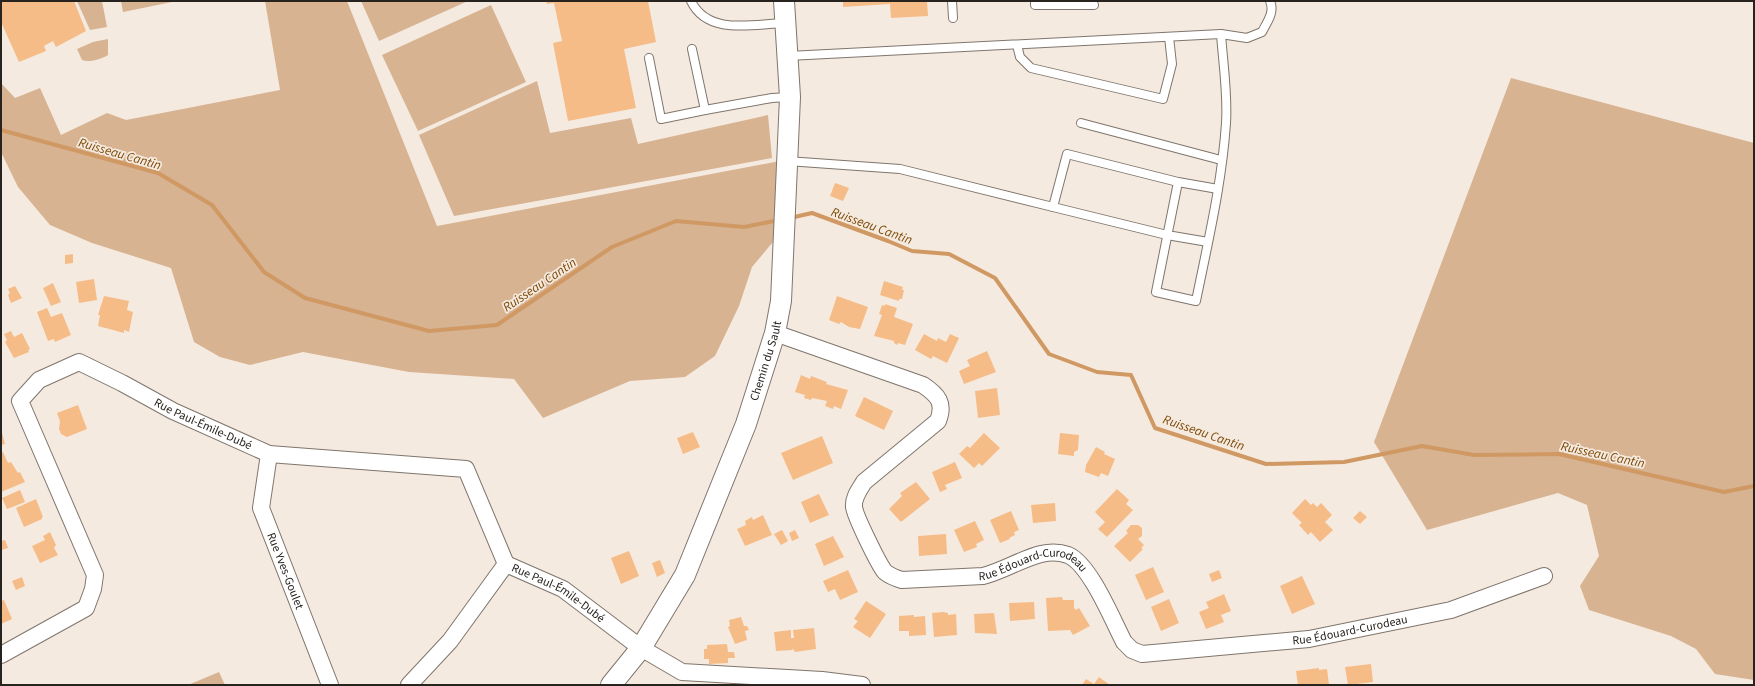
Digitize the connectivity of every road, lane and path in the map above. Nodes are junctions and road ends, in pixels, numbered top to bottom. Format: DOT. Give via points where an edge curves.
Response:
graph roads {
  1 [pos="691,1"];
  2 [pos="784,1"];
  3 [pos="952,1"];
  4 [pos="1035,1"];
  5 [pos="1270,1"];
  6 [pos="1094,5"];
  7 [pos="954,18"];
  8 [pos="785,23"];
  9 [pos="1222,34"];
  10 [pos="1169,37"];
  11 [pos="1017,45"];
  12 [pos="692,49"];
  13 [pos="787,56"];
  14 [pos="649,58"];
  15 [pos="790,97"];
  16 [pos="705,110"];
  17 [pos="1081,123"];
  18 [pos="787,160"];
  19 [pos="1222,160"];
  20 [pos="1178,182"];
  21 [pos="1218,189"];
  22 [pos="1053,207"];
  23 [pos="1167,235"];
  24 [pos="1208,242"];
  25 [pos="775,333"];
  26 [pos="269,454"];
  27 [pos="506,564"];
  28 [pos="1544,576"];
  29 [pos="641,648"];
  30 [pos="1,655"];
  31 [pos="330,685"];
  32 [pos="409,685"];
  33 [pos="611,685"];
  34 [pos="862,685"];
  1 -- 8 [label="lane" via="704,18 720,25"];
  2 -- 8 [label="street, Chemin du Sault"];
  3 -- 7 [label="lane"];
  4 -- 6 [label="lane" via="1035,5"];
  5 -- 9 [label="lane" via="1271,16 1262,32 1247,38"];
  8 -- 13 [label="street, Chemin du Sault"];
  9 -- 10 [label="lane"];
  9 -- 19 [label="lane" via="1226,122"];
  10 -- 11 [label="lane"];
  10 -- 11 [label="lane" via="1172,64 1163,99 1030,68 1020,57"];
  11 -- 13 [label="lane"];
  12 -- 16 [label="lane"];
  13 -- 15 [label="street, Chemin du Sault"];
  14 -- 16 [label="lane" via="661,119"];
  15 -- 16 [label="lane"];
  15 -- 18 [label="street, Chemin du Sault"];
  17 -- 19 [label="lane"];
  18 -- 22 [label="lane" via="900,169"];
  18 -- 25 [label="street, Chemin du Sault" via="781,301"];
  19 -- 21 [label="lane"];
  20 -- 21 [label="lane"];
  20 -- 22 [label="lane" via="1067,154"];
  20 -- 23 [label="lane"];
  21 -- 24 [label="lane"];
  22 -- 23 [label="lane"];
  23 -- 24 [label="lane"];
  23 -- 24 [label="lane" via="1156,292 1196,301"];
  25 -- 28 [label="street, Rue Édouard-Curodeau" via="923,385 939,399 942,412 938,421 864,482 857,492 854,506 857,518 884,571 902,580 983,576 1040,555 1053,552 1068,555 1080,563 1090,575 1124,642 1132,650 1142,654 1309,640 1451,610"];
  25 -- 29 [label="street, Chemin du Sault" via="746,424 685,575"];
  26 -- 27 [label="street, Rue Paul-Émile-Dubé" via="466,469"];
  26 -- 30 [label="street, Rue Paul-Émile-Dubé" via="173,411 78,362 39,380 20,401 95,575 93,590 86,608"];
  26 -- 31 [label="street, Rue Yves-Goulet" via="261,508"];
  27 -- 29 [label="street, Rue Paul-Émile-Dubé" via="563,589"];
  27 -- 32 [label="street" via="450,641"];
  29 -- 33 [label="street, Chemin du Sault"];
  29 -- 34 [label="street, Rue Paul-Émile-Dubé" via="682,672 822,680"];
}
